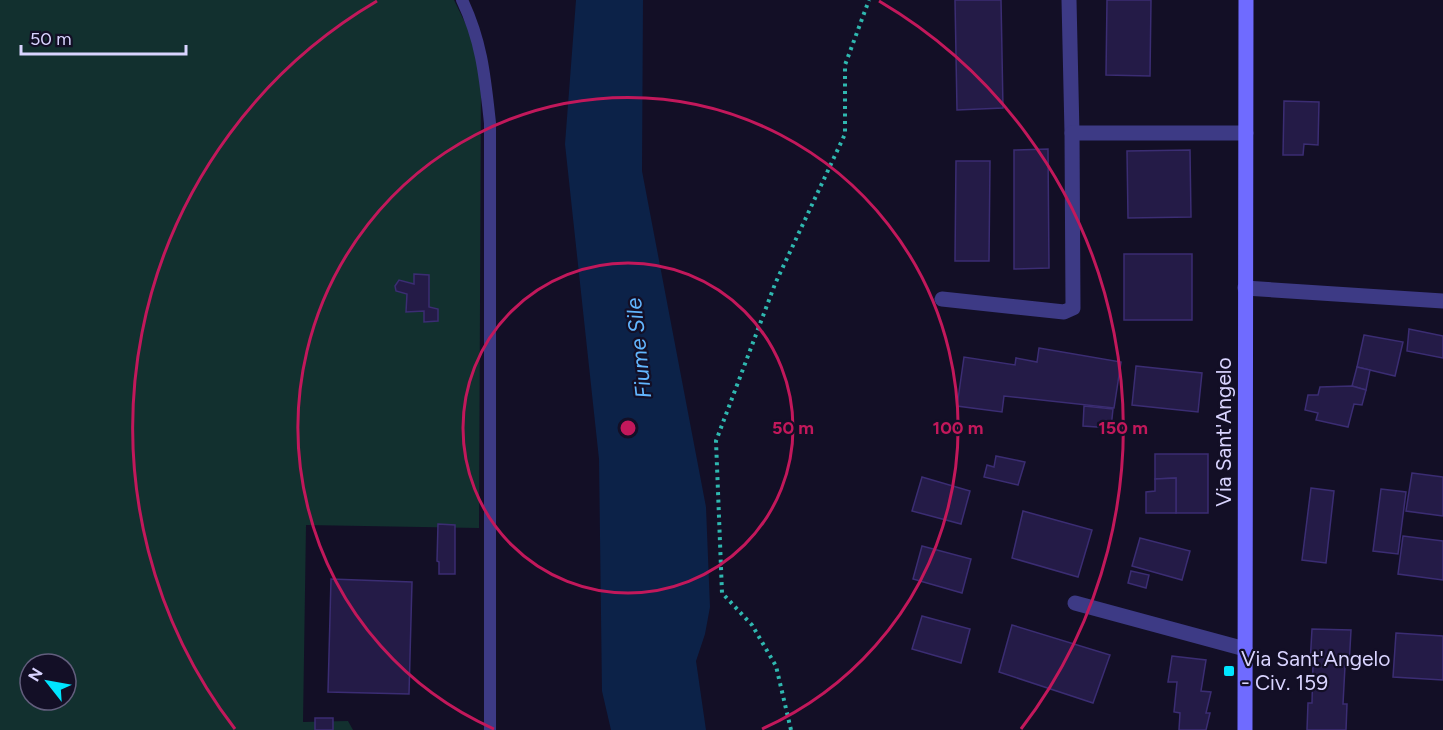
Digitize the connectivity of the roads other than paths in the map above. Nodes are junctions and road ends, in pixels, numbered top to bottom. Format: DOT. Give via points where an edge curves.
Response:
graph roads {
  1 [pos="462,0"];
  2 [pos="1069,0"];
  3 [pos="1246,0"];
  4 [pos="1072,133"];
  5 [pos="1246,134"];
  6 [pos="1245,288"];
  7 [pos="942,299"];
  8 [pos="1443,301"];
  9 [pos="1075,603"];
  10 [pos="1245,649"];
  11 [pos="490,730"];
  12 [pos="1245,730"];
  1 -- 11 [label="lane" via="483,62 490,123"];
  2 -- 4 [label="street"];
  3 -- 5 [label="street, Via Sant'Angelo"];
  4 -- 5 [label="street"];
  4 -- 7 [label="street" via="1073,308 1064,312"];
  5 -- 6 [label="street, Via Sant'Angelo"];
  6 -- 8 [label="street"];
  6 -- 10 [label="street, Via Sant'Angelo"];
  9 -- 10 [label="street"];
  10 -- 12 [label="street, Via Sant'Angelo"];
}
